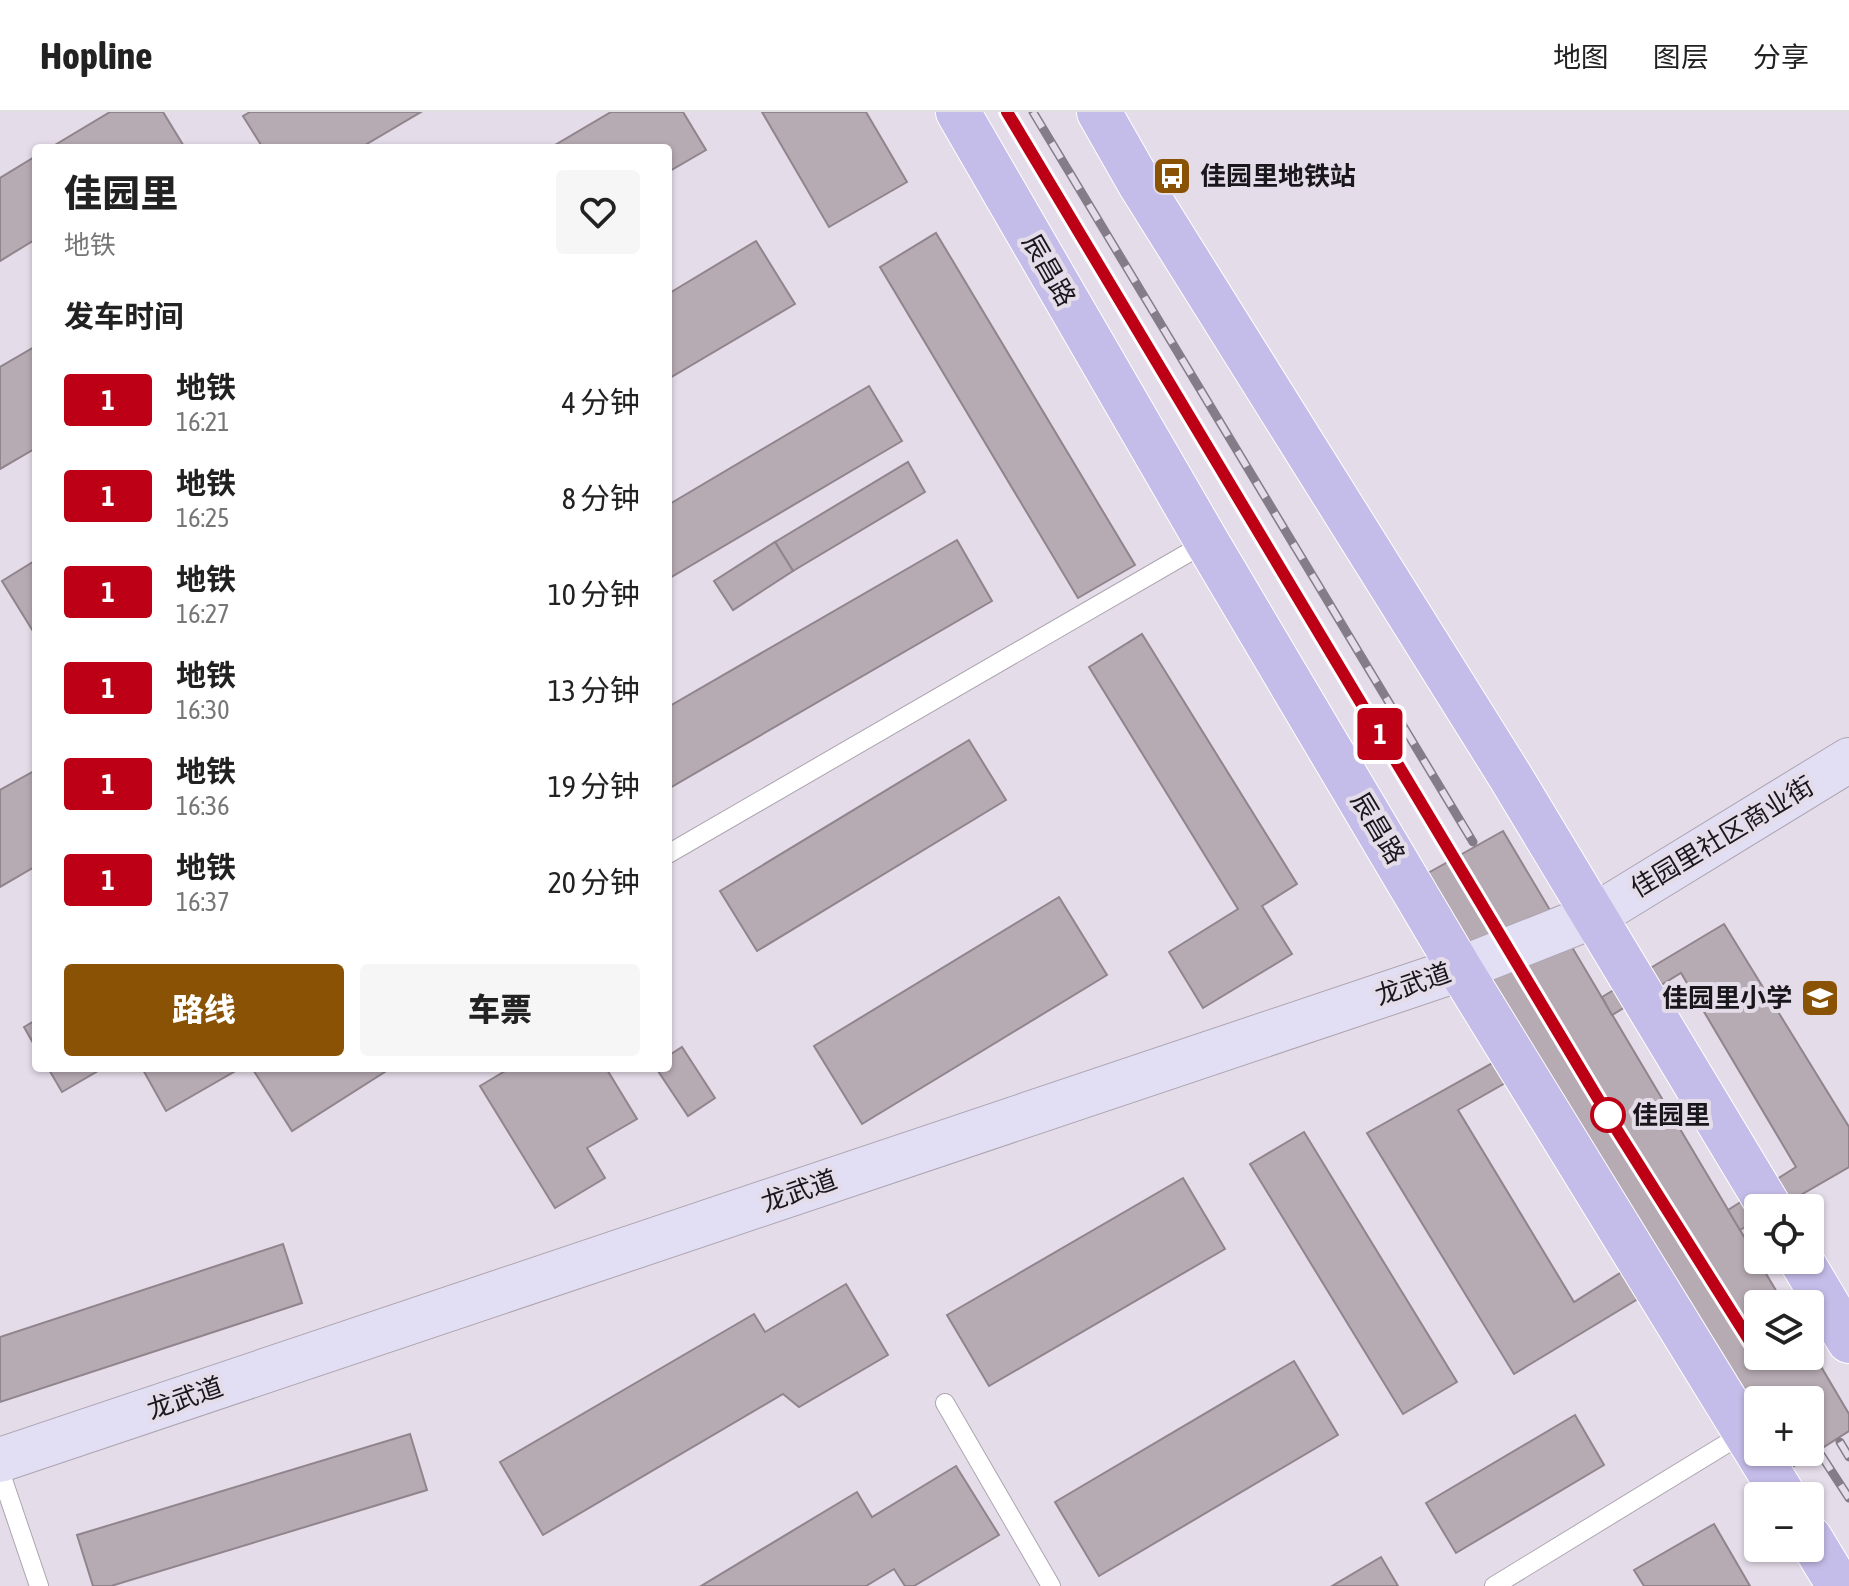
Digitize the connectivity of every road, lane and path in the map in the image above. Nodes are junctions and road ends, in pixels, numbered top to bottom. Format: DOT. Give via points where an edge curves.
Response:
graph roads {
  1 [pos="958,112"];
  2 [pos="1099,112"];
  3 [pos="1207,542"];
  4 [pos="1849,760"];
  5 [pos="672,852"];
  6 [pos="1596,915"];
  7 [pos="1460,969"];
  8 [pos="1762,1194"];
  9 [pos="1809,1274"];
  10 [pos="1849,1341"];
  11 [pos="945,1403"];
  12 [pos="1744,1430"];
  13 [pos="1744,1433"];
  14 [pos="0,1460"];
  15 [pos="0,1471"];
  16 [pos="1824,1561"];
  17 [pos="39,1586"];
  18 [pos="1051,1586"];
  19 [pos="1494,1586"];
  20 [pos="1839,1586"];
  1 -- 3 [label="main road, 辰昌路"];
  2 -- 6 [label="main road"];
  3 -- 5 [label="lane"];
  3 -- 7 [label="main road, 辰昌路"];
  4 -- 6 [label="street, 佳园里社区商业街"];
  6 -- 7 [label="street, 龙武道"];
  6 -- 8 [label="main road"];
  7 -- 12 [label="main road, 辰昌路"];
  7 -- 14 [label="street, 龙武道"];
  9 -- 10 [label="main road"];
  11 -- 18 [label="lane"];
  13 -- 19 [label="lane"];
  15 -- 17 [label="lane"];
  16 -- 20 [label="main road"];
}
